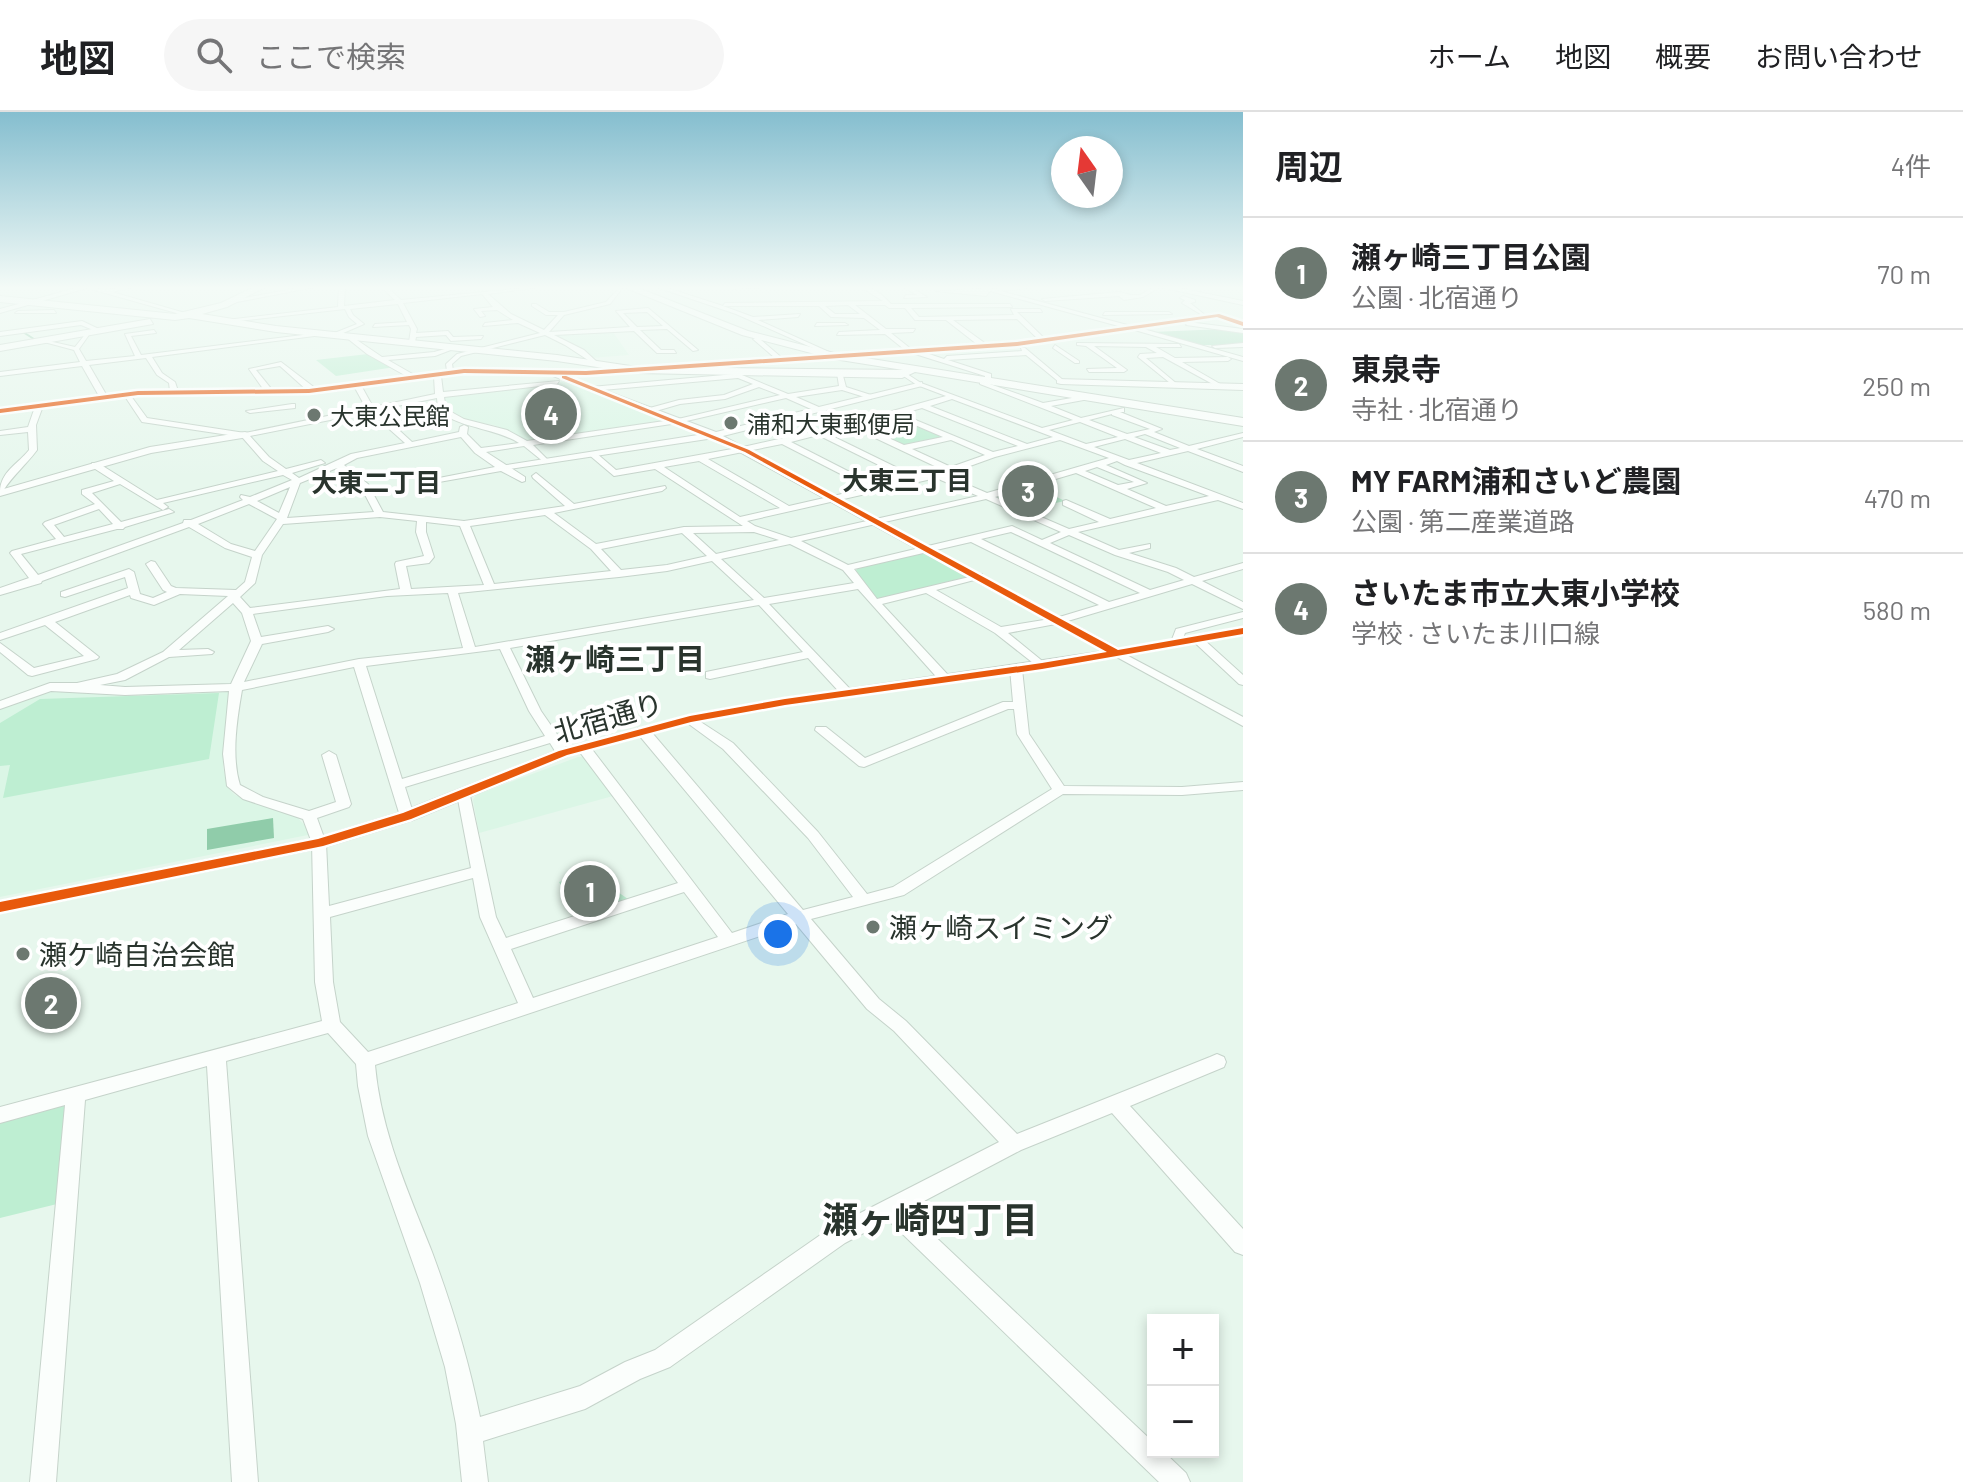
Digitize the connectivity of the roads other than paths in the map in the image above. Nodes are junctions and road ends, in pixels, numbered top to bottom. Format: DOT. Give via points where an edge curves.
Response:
graph roads {
  1 [pos="76,350"];
  2 [pos="135,350"];
  3 [pos="164,350"];
  4 [pos="201,350"];
  5 [pos="368,350"];
  6 [pos="446,350"];
  7 [pos="479,350"];
  8 [pos="528,350"];
  9 [pos="579,350"];
  10 [pos="657,350"];
  11 [pos="695,350"];
  12 [pos="769,350"];
  13 [pos="818,350"];
  14 [pos="826,350"];
  15 [pos="927,350"];
  16 [pos="1024,350"];
  17 [pos="1059,350"];
  18 [pos="1095,350"];
  19 [pos="1154,350"];
  20 [pos="1213,350"];
  21 [pos="912,351"];
  22 [pos="674,352"];
  23 [pos="1028,353"];
  24 [pos="166,354"];
  25 [pos="522,354"];
  26 [pos="835,354"];
  27 [pos="1162,355"];
  28 [pos="148,356"];
  29 [pos="139,357"];
  30 [pos="1241,358"];
  31 [pos="382,359"];
  32 [pos="780,359"];
  33 [pos="938,359"];
  34 [pos="1171,360"];
  35 [pos="594,362"];
  36 [pos="84,364"];
  37 [pos="687,365"];
  38 [pos="641,369"];
  39 [pos="1089,370"];
  40 [pos="450,372"];
  41 [pos="484,372"];
  42 [pos="795,372"];
  43 [pos="511,373"];
  44 [pos="738,373"];
  45 [pos="840,373"];
  46 [pos="906,373"];
  47 [pos="0,374"];
  48 [pos="437,374"];
  49 [pos="556,374"];
  50 [pos="415,378"];
  51 [pos="571,380"];
  52 [pos="987,380"];
  53 [pos="1061,381"];
  54 [pos="660,383"];
  55 [pos="1103,383"];
  56 [pos="760,384"];
  57 [pos="919,384"];
  58 [pos="1175,385"];
  59 [pos="1220,386"];
  60 [pos="358,387"];
  61 [pos="1243,387"];
  62 [pos="843,388"];
  63 [pos="334,389"];
  64 [pos="591,389"];
  65 [pos="312,390"];
  66 [pos="484,390"];
  67 [pos="174,391"];
  68 [pos="269,391"];
  69 [pos="285,391"];
  70 [pos="125,394"];
  71 [pos="1010,394"];
  72 [pos="438,395"];
  73 [pos="103,396"];
  74 [pos="786,396"];
  75 [pos="955,396"];
  76 [pos="868,397"];
  77 [pos="997,397"];
  78 [pos="1086,397"];
  79 [pos="984,399"];
  80 [pos="971,401"];
  81 [pos="679,402"];
  82 [pos="1132,404"];
  83 [pos="924,405"];
  84 [pos="39,406"];
  85 [pos="292,406"];
  86 [pos="1042,407"];
  87 [pos="370,408"];
  88 [pos="819,409"];
  89 [pos="0,411"];
  90 [pos="250,411"];
  91 [pos="649,411"];
  92 [pos="893,413"];
  93 [pos="1115,413"];
  94 [pos="1243,420"];
  95 [pos="678,421"];
  96 [pos="1080,422"];
  97 [pos="465,423"];
  98 [pos="851,424"];
  99 [pos="303,425"];
  100 [pos="31,429"];
  101 [pos="1041,430"];
  102 [pos="1145,432"];
  103 [pos="0,433"];
  104 [pos="819,433"];
  105 [pos="463,434"];
  106 [pos="245,435"];
  107 [pos="715,435"];
  108 [pos="1242,436"];
  109 [pos="951,437"];
  110 [pos="1123,437"];
  111 [pos="1060,438"];
  112 [pos="785,442"];
  113 [pos="410,444"];
  114 [pos="530,444"];
  115 [pos="1026,446"];
  116 [pos="1085,447"];
  117 [pos="904,448"];
  118 [pos="1189,448"];
  119 [pos="478,451"];
  120 [pos="747,451"];
  121 [pos="1169,453"];
  122 [pos="592,454"];
  123 [pos="992,455"];
  124 [pos="354,456"];
  125 [pos="702,459"];
  126 [pos="1116,459"];
  127 [pos="545,461"];
  128 [pos="1128,463"];
  129 [pos="1097,464"];
  130 [pos="95,465"];
  131 [pos="338,465"];
  132 [pos="657,466"];
  133 [pos="500,469"];
  134 [pos="1243,469"];
  135 [pos="1076,470"];
  136 [pos="953,471"];
  137 [pos="11,472"];
  138 [pos="286,472"];
  139 [pos="0,474"];
  140 [pos="937,475"];
  141 [pos="536,476"];
  142 [pos="522,479"];
  143 [pos="297,480"];
  144 [pos="442,480"];
  145 [pos="915,480"];
  146 [pos="122,481"];
  147 [pos="228,485"];
  148 [pos="662,488"];
  149 [pos="875,488"];
  150 [pos="1118,488"];
  151 [pos="0,491"];
  152 [pos="833,497"];
  153 [pos="987,497"];
  154 [pos="1217,497"];
  155 [pos="249,500"];
  156 [pos="158,502"];
  157 [pos="1066,503"];
  158 [pos="1240,503"];
  159 [pos="101,505"];
  160 [pos="572,507"];
  161 [pos="787,508"];
  162 [pos="1166,509"];
  163 [pos="169,512"];
  164 [pos="547,512"];
  165 [pos="380,514"];
  166 [pos="281,519"];
  167 [pos="422,519"];
  168 [pos="738,520"];
  169 [pos="880,522"];
  170 [pos="1108,522"];
  171 [pos="190,524"];
  172 [pos="464,524"];
  173 [pos="120,527"];
  174 [pos="755,529"];
  175 [pos="684,530"];
  176 [pos="1071,531"];
  177 [pos="973,539"];
  178 [pos="62,540"];
  179 [pos="795,542"];
  180 [pos="1042,543"];
  181 [pos="1147,546"];
  182 [pos="594,547"];
  183 [pos="926,549"];
  184 [pos="1118,553"];
  185 [pos="257,555"];
  186 [pos="716,559"];
  187 [pos="151,564"];
  188 [pos="1243,566"];
  189 [pos="847,568"];
  190 [pos="619,574"];
  191 [pos="978,576"];
  192 [pos="41,580"];
  193 [pos="1194,581"];
  194 [pos="861,585"];
  195 [pos="490,588"];
  196 [pos="452,589"];
  197 [pos="134,590"];
  198 [pos="928,590"];
  199 [pos="406,591"];
  200 [pos="0,592"];
  201 [pos="176,592"];
  202 [pos="65,594"];
  203 [pos="235,594"];
  204 [pos="1150,594"];
  205 [pos="762,602"];
  206 [pos="875,603"];
  207 [pos="1109,606"];
  208 [pos="1243,606"];
  209 [pos="82,608"];
  210 [pos="247,612"];
  211 [pos="1243,615"];
  212 [pos="47,621"];
  213 [pos="1057,621"];
  214 [pos="1218,621"];
  215 [pos="328,629"];
  216 [pos="999,631"];
  217 [pos="1239,631"];
  218 [pos="0,637"];
  219 [pos="1197,639"];
  220 [pos="257,641"];
  221 [pos="1177,642"];
  222 [pos="503,644"];
  223 [pos="0,646"];
  224 [pos="470,651"];
  225 [pos="208,652"];
  226 [pos="1117,653"];
  227 [pos="167,654"];
  228 [pos="811,654"];
  229 [pos="359,663"];
  230 [pos="1042,666"];
  231 [pos="1016,669"];
  232 [pos="710,675"];
  233 [pos="945,679"];
  234 [pos="1243,681"];
  235 [pos="77,687"];
  236 [pos="236,687"];
  237 [pos="847,693"];
  238 [pos="0,705"];
  239 [pos="1018,706"];
  240 [pos="690,719"];
  241 [pos="1243,722"];
  242 [pos="821,730"];
  243 [pos="643,731"];
  244 [pos="553,738"];
  245 [pos="583,747"];
  246 [pos="563,753"];
  247 [pos="329,755"];
  248 [pos="400,784"];
  249 [pos="1243,786"];
  250 [pos="1060,790"];
  251 [pos="464,794"];
  252 [pos="309,816"];
  253 [pos="407,816"];
  254 [pos="319,843"];
  255 [pos="478,871"];
  256 [pos="687,886"];
  257 [pos="862,898"];
  258 [pos="0,907"];
  259 [pos="321,914"];
  260 [pos="798,917"];
  261 [pos="728,939"];
  262 [pos="501,946"];
  263 [pos="528,1007"];
  264 [pos="332,1025"];
  265 [pos="216,1056"];
  266 [pos="365,1061"];
  267 [pos="1217,1062"];
  268 [pos="76,1094"];
  269 [pos="1117,1105"];
  270 [pos="0,1115"];
  271 [pos="1014,1144"];
  272 [pos="890,1208"];
  273 [pos="1243,1245"];
  274 [pos="472,1432"];
  275 [pos="43,1482"];
  276 [pos="245,1482"];
  277 [pos="475,1482"];
  278 [pos="1177,1482"];
  1 -- 36 [label="street"];
  2 -- 29 [label="street"];
  3 -- 24 [label="street"];
  4 -- 24 [label="street"];
  5 -- 31 [label="street"];
  6 -- 31 [label="street"];
  7 -- 25 [label="main road"];
  7 -- 40 [label="street" via="459,355 449,364"];
  8 -- 25 [label="street"];
  9 -- 35 [label="street"];
  10 -- 22 [label="street"];
  11 -- 22 [label="street"];
  12 -- 32 [label="street"];
  13 -- 26 [label="main road"];
  14 -- 26 [label="street"];
  15 -- 21 [label="street"];
  16 -- 23 [label="street"];
  17 -- 39 [label="street"];
  18 -- 39 [label="street" via="1124,370"];
  19 -- 27 [label="street"];
  20 -- 30 [label="street"];
  21 -- 26 [label="street"];
  21 -- 33 [label="street"];
  22 -- 37 [label="street"];
  23 -- 33 [label="street"];
  23 -- 53 [label="street"];
  24 -- 28 [label="street"];
  25 -- 35 [label="main road"];
  25 -- 43 [label="street"];
  26 -- 32 [label="street"];
  26 -- 46 [label="main road"];
  26 -- 52 [label="main road"];
  27 -- 34 [label="street"];
  27 -- 58 [label="street" via="1140,356"];
  28 -- 29 [label="street"];
  28 -- 67 [label="street"];
  29 -- 36 [label="street"];
  30 -- 34 [label="street"];
  31 -- 50 [label="street"];
  32 -- 37 [label="street"];
  32 -- 42 [label="street"];
  33 -- 52 [label="street" via="989,375"];
  34 -- 59 [label="street"];
  35 -- 38 [label="main road"];
  36 -- 47 [label="street"];
  36 -- 73 [label="street"];
  37 -- 38 [label="street"];
  38 -- 44 [label="main road"];
  38 -- 49 [label="street"];
  38 -- 54 [label="street"];
  39 -- 55 [label="street"];
  40 -- 41 [label="street"];
  40 -- 48 [label="street"];
  41 -- 43 [label="street"];
  41 -- 66 [label="street"];
  42 -- 44 [label="main road"];
  42 -- 45 [label="main road"];
  43 -- 49 [label="street"];
  44 -- 54 [label="street"];
  44 -- 56 [label="street"];
  45 -- 46 [label="main road"];
  45 -- 62 [label="street"];
  46 -- 52 [label="main road"];
  46 -- 57 [label="street"];
  48 -- 50 [label="street"];
  48 -- 72 [label="street"];
  49 -- 51 [label="street"];
  50 -- 60 [label="street"];
  51 -- 64 [label="street"];
  51 -- 66 [label="street"];
  52 -- 53 [label="main road"];
  52 -- 71 [label="street" via="982,383"];
  52 -- 78 [label="main road"];
  52 -- 94 [label="main road"];
  53 -- 55 [label="main road"];
  54 -- 64 [label="street"];
  54 -- 81 [label="street"];
  55 -- 58 [label="main road"];
  56 -- 74 [label="street"];
  56 -- 81 [label="street" via="725,397"];
  57 -- 75 [label="street"];
  57 -- 76 [label="street"];
  58 -- 59 [label="main road"];
  59 -- 61 [label="main road"];
  60 -- 63 [label="street"];
  60 -- 87 [label="street"];
  62 -- 74 [label="street"];
  62 -- 76 [label="street"];
  63 -- 65 [label="street"];
  64 -- 91 [label="street"];
  65 -- 68 [label="street" via="281,364 252,369"];
  65 -- 69 [label="street"];
  66 -- 72 [label="street"];
  67 -- 68 [label="street"];
  67 -- 70 [label="street"];
  68 -- 69 [label="street"];
  69 -- 85 [label="street"];
  70 -- 73 [label="street"];
  70 -- 106 [label="street" via="145,420"];
  71 -- 77 [label="street"];
  71 -- 86 [label="street"];
  72 -- 87 [label="street"];
  72 -- 97 [label="street" via="442,410"];
  73 -- 84 [label="street"];
  74 -- 88 [label="street"];
  74 -- 95 [label="street"];
  75 -- 80 [label="street"];
  75 -- 83 [label="street"];
  76 -- 88 [label="street"];
  78 -- 82 [label="main road"];
  78 -- 86 [label="street"];
  79 -- 80 [label="street"];
  80 -- 101 [label="street"];
  81 -- 91 [label="street"];
  82 -- 93 [label="street"];
  82 -- 94 [label="main road"];
  83 -- 92 [label="street"];
  83 -- 115 [label="street"];
  84 -- 89 [label="street"];
  84 -- 100 [label="street"];
  85 -- 90 [label="street"];
  85 -- 99 [label="street"];
  86 -- 96 [label="street"];
  87 -- 99 [label="street"];
  87 -- 113 [label="street"];
  88 -- 98 [label="street"];
  88 -- 107 [label="street"];
  91 -- 95 [label="street"];
  92 -- 98 [label="street"];
  92 -- 109 [label="street"];
  93 -- 96 [label="street"];
  93 -- 102 [label="street" via="1158,429"];
  95 -- 107 [label="street"];
  95 -- 114 [label="street"];
  96 -- 101 [label="street"];
  96 -- 110 [label="street"];
  97 -- 105 [label="street"];
  97 -- 114 [label="street" via="495,428"];
  98 -- 104 [label="street"];
  98 -- 117 [label="street"];
  99 -- 106 [label="street"];
  100 -- 103 [label="street"];
  100 -- 137 [label="street" via="33,450"];
  101 -- 111 [label="street"];
  102 -- 110 [label="street"];
  102 -- 118 [label="street"];
  104 -- 112 [label="street"];
  104 -- 145 [label="street"];
  105 -- 113 [label="street"];
  105 -- 119 [label="street"];
  106 -- 130 [label="street"];
  106 -- 138 [label="street"];
  107 -- 120 [label="street"];
  107 -- 122 [label="street"];
  108 -- 118 [label="street"];
  109 -- 117 [label="street"];
  109 -- 123 [label="street"];
  110 -- 116 [label="street"];
  110 -- 121 [label="street"];
  111 -- 115 [label="street"];
  111 -- 116 [label="street"];
  112 -- 120 [label="street"];
  112 -- 149 [label="street"];
  113 -- 124 [label="street"];
  114 -- 119 [label="street"];
  114 -- 127 [label="street"];
  115 -- 123 [label="street"];
  116 -- 126 [label="street"];
  117 -- 136 [label="street"];
  118 -- 121 [label="street"];
  118 -- 134 [label="street"];
  119 -- 133 [label="street"];
  120 -- 125 [label="street"];
  120 -- 152 [label="street"];
  121 -- 128 [label="street"];
  122 -- 127 [label="street"];
  122 -- 132 [label="street" via="614,473"];
  123 -- 136 [label="street"];
  124 -- 131 [label="street"];
  124 -- 138 [label="street"];
  125 -- 132 [label="street"];
  125 -- 161 [label="street"];
  126 -- 128 [label="street"];
  126 -- 129 [label="street"];
  127 -- 133 [label="street"];
  128 -- 154 [label="street"];
  129 -- 135 [label="street"];
  129 -- 150 [label="street" via="1143,483"];
  130 -- 146 [label="street"];
  130 -- 151 [label="street"];
  131 -- 143 [label="street"];
  131 -- 165 [label="street" via="365,486"];
  132 -- 168 [label="street"];
  133 -- 142 [label="street"];
  133 -- 144 [label="street"];
  135 -- 150 [label="street"];
  135 -- 153 [label="street"];
  136 -- 140 [label="street"];
  137 -- 139 [label="street"];
  137 -- 151 [label="street"];
  138 -- 143 [label="street"];
  138 -- 147 [label="street"];
  140 -- 145 [label="street"];
  140 -- 153 [label="street"];
  141 -- 160 [label="street"];
  143 -- 155 [label="street"];
  143 -- 166 [label="street"];
  145 -- 149 [label="street"];
  146 -- 156 [label="street"];
  146 -- 159 [label="street" via="85,492"];
  147 -- 155 [label="street"];
  147 -- 156 [label="street"];
  148 -- 160 [label="street"];
  149 -- 152 [label="street"];
  150 -- 162 [label="street"];
  152 -- 161 [label="street"];
  152 -- 169 [label="street"];
  153 -- 169 [label="street"];
  153 -- 176 [label="street"];
  154 -- 158 [label="street"];
  154 -- 162 [label="street"];
  155 -- 166 [label="street"];
  155 -- 171 [label="street"];
  156 -- 163 [label="street"];
  157 -- 170 [label="street"];
  159 -- 173 [label="street"];
  159 -- 178 [label="street" via="48,524"];
  160 -- 164 [label="street"];
  161 -- 168 [label="street"];
  162 -- 170 [label="street"];
  163 -- 171 [label="street"];
  163 -- 173 [label="street"];
  164 -- 172 [label="street"];
  164 -- 182 [label="street"];
  165 -- 166 [label="street"];
  165 -- 167 [label="street"];
  166 -- 185 [label="street"];
  167 -- 172 [label="street"];
  167 -- 199 [label="street" via="429,557 400,564"];
  168 -- 174 [label="street"];
  169 -- 179 [label="street"];
  169 -- 183 [label="street"];
  170 -- 176 [label="street"];
  171 -- 185 [label="street" via="228,546"];
  171 -- 192 [label="street"];
  172 -- 195 [label="street"];
  173 -- 178 [label="street"];
  174 -- 175 [label="street"];
  174 -- 179 [label="street"];
  175 -- 182 [label="street"];
  175 -- 186 [label="street"];
  176 -- 180 [label="street"];
  176 -- 184 [label="street"];
  177 -- 180 [label="street" via="1012,529"];
  177 -- 183 [label="street"];
  177 -- 207 [label="street"];
  178 -- 192 [label="street" via="15,553"];
  179 -- 186 [label="street"];
  179 -- 189 [label="street"];
  180 -- 204 [label="street"];
  181 -- 184 [label="street"];
  182 -- 190 [label="street"];
  183 -- 189 [label="street"];
  183 -- 191 [label="street"];
  184 -- 193 [label="street"];
  185 -- 203 [label="street" via="250,583"];
  186 -- 190 [label="street"];
  186 -- 205 [label="street"];
  187 -- 201 [label="street" via="167,588"];
  188 -- 193 [label="street"];
  189 -- 194 [label="street"];
  190 -- 195 [label="street"];
  191 -- 198 [label="street"];
  191 -- 213 [label="street"];
  192 -- 200 [label="street"];
  192 -- 202 [label="street"];
  193 -- 204 [label="street"];
  193 -- 208 [label="street"];
  194 -- 205 [label="street"];
  194 -- 206 [label="street"];
  195 -- 196 [label="street"];
  196 -- 199 [label="street"];
  196 -- 224 [label="street"];
  197 -- 201 [label="street" via="135,596 154,602"];
  197 -- 202 [label="street" via="129,572"];
  197 -- 209 [label="street"];
  198 -- 206 [label="street"];
  198 -- 216 [label="street"];
  199 -- 210 [label="street"];
  201 -- 203 [label="street"];
  202 -- 209 [label="street"];
  203 -- 210 [label="street"];
  203 -- 227 [label="street"];
  204 -- 207 [label="street"];
  205 -- 222 [label="street"];
  205 -- 228 [label="street"];
  206 -- 233 [label="street"];
  207 -- 213 [label="street"];
  209 -- 212 [label="street"];
  210 -- 220 [label="street"];
  211 -- 214 [label="street"];
  212 -- 218 [label="street"];
  212 -- 223 [label="street" via="93,657 32,672"];
  213 -- 216 [label="street"];
  213 -- 226 [label="street"];
  214 -- 217 [label="street"];
  214 -- 221 [label="street" via="1180,631"];
  215 -- 220 [label="street"];
  216 -- 230 [label="street"];
  217 -- 219 [label="street, 北宿通り"];
  219 -- 221 [label="street, 北宿通り"];
  219 -- 234 [label="street"];
  220 -- 236 [label="street"];
  221 -- 226 [label="street, 北宿通り"];
  222 -- 224 [label="street"];
  222 -- 244 [label="street"];
  224 -- 229 [label="street"];
  225 -- 227 [label="street"];
  226 -- 230 [label="street, 北宿通り"];
  226 -- 241 [label="street"];
  227 -- 235 [label="street" via="121,677"];
  228 -- 232 [label="street"];
  228 -- 237 [label="street"];
  229 -- 236 [label="street"];
  229 -- 248 [label="street"];
  230 -- 231 [label="street, 北宿通り"];
  231 -- 233 [label="street, 北宿通り"];
  231 -- 239 [label="street"];
  233 -- 237 [label="street, 北宿通り"];
  235 -- 236 [label="street"];
  235 -- 238 [label="street" via="50,687"];
  236 -- 252 [label="street" via="232,785 258,800"];
  237 -- 240 [label="street, 北宿通り"];
  239 -- 242 [label="street" via="1007,705 864,763"];
  239 -- 250 [label="street" via="1023,734"];
  240 -- 243 [label="street, 北宿通り"];
  240 -- 257 [label="street" via="728,746 813,835"];
  243 -- 245 [label="street, 北宿通り"];
  243 -- 260 [label="street"];
  244 -- 246 [label="street"];
  244 -- 248 [label="street"];
  245 -- 246 [label="street, 北宿通り"];
  245 -- 256 [label="street"];
  246 -- 251 [label="street, 北宿通り"];
  247 -- 252 [label="street" via="344,804"];
  248 -- 253 [label="street"];
  249 -- 250 [label="street"];
  250 -- 257 [label="street" via="898,891"];
  251 -- 253 [label="street, 北宿通り"];
  251 -- 255 [label="street"];
  252 -- 254 [label="street"];
  253 -- 254 [label="street, 北宿通り"];
  254 -- 258 [label="street, 北宿通り"];
  254 -- 259 [label="street"];
  255 -- 259 [label="street"];
  255 -- 262 [label="street"];
  256 -- 261 [label="street"];
  256 -- 262 [label="street"];
  257 -- 260 [label="street"];
  259 -- 264 [label="street"];
  260 -- 261 [label="street"];
  260 -- 271 [label="street" via="873,1004"];
  261 -- 263 [label="street"];
  262 -- 263 [label="street"];
  263 -- 266 [label="street"];
  264 -- 265 [label="street"];
  264 -- 266 [label="street"];
  265 -- 268 [label="street"];
  265 -- 276 [label="street"];
  266 -- 274 [label="street" via="383,1156 426,1269"];
  267 -- 269 [label="street"];
  268 -- 270 [label="street"];
  268 -- 275 [label="street"];
  269 -- 271 [label="street"];
  269 -- 273 [label="street"];
  271 -- 272 [label="street"];
  272 -- 274 [label="street" via="837,1236 662,1359 585,1397"];
  272 -- 278 [label="street"];
  274 -- 277 [label="street"];
}
